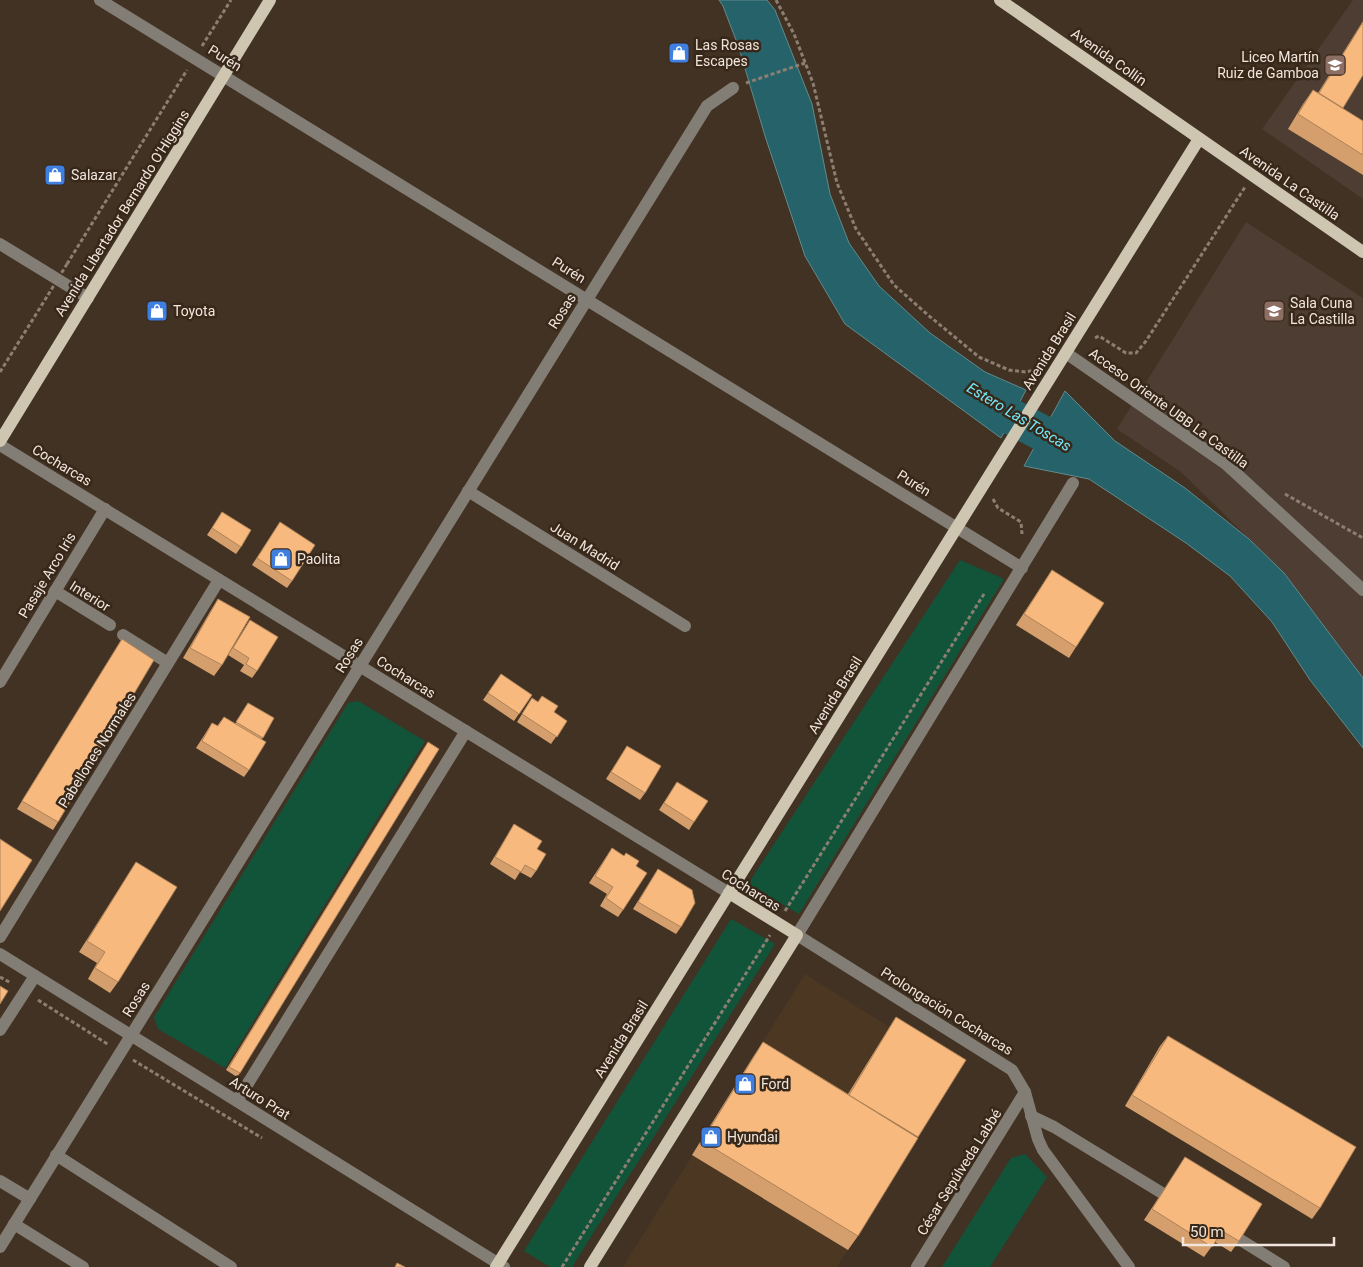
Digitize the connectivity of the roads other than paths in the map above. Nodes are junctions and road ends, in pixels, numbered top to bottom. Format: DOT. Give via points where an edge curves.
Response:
graph roads {
  1 [pos="100,0"];
  2 [pos="270,0"];
  3 [pos="1000,0"];
  4 [pos="224,76"];
  5 [pos="738,86"];
  6 [pos="1199,139"];
  7 [pos="0,244"];
  8 [pos="1363,252"];
  9 [pos="88,298"];
  10 [pos="587,299"];
  11 [pos="1064,361"];
  12 [pos="0,441"];
  13 [pos="0,445"];
  14 [pos="1073,483"];
  15 [pos="468,491"];
  16 [pos="105,509"];
  17 [pos="957,527"];
  18 [pos="1022,568"];
  19 [pos="219,580"];
  20 [pos="1363,590"];
  21 [pos="55,591"];
  22 [pos="110,626"];
  23 [pos="685,626"];
  24 [pos="123,635"];
  25 [pos="168,663"];
  26 [pos="359,666"];
  27 [pos="0,682"];
  28 [pos="466,732"];
  29 [pos="729,893"];
  30 [pos="797,935"];
  31 [pos="0,937"];
  32 [pos="0,954"];
  33 [pos="35,976"];
  34 [pos="0,1030"];
  35 [pos="131,1035"];
  36 [pos="1025,1092"];
  37 [pos="237,1101"];
  38 [pos="1031,1116"];
  39 [pos="56,1155"];
  40 [pos="0,1181"];
  41 [pos="1162,1192"];
  42 [pos="30,1199"];
  43 [pos="14,1224"];
  44 [pos="1239,1239"];
  45 [pos="0,1247"];
  46 [pos="499,1266"];
  47 [pos="83,1267"];
  48 [pos="231,1267"];
  49 [pos="590,1267"];
  50 [pos="917,1267"];
  51 [pos="1130,1267"];
  52 [pos="1284,1267"];
  1 -- 4 [label="street, Purén"];
  2 -- 4 [label="main road, Avenida Libertador Bernardo O'Higgins"];
  3 -- 6 [label="main road, Avenida Collín"];
  4 -- 9 [label="main road, Avenida Libertador Bernardo O'Higgins"];
  4 -- 10 [label="street, Purén"];
  5 -- 10 [label="street, Rosas" via="707,106"];
  6 -- 8 [label="main road, Avenida La Castilla"];
  6 -- 11 [label="main road, Avenida Brasil"];
  7 -- 9 [label="street"];
  9 -- 12 [label="main road, Avenida Libertador Bernardo O'Higgins"];
  10 -- 15 [label="street, Rosas"];
  10 -- 17 [label="street, Purén"];
  11 -- 17 [label="main road, Avenida Brasil"];
  11 -- 20 [label="street, Acceso Oriente UBB La Castilla" via="1226,464"];
  13 -- 16 [label="street, Cocharcas"];
  14 -- 18 [label="street"];
  15 -- 23 [label="street, Juan Madrid"];
  15 -- 26 [label="street, Rosas"];
  16 -- 19 [label="street, Cocharcas"];
  16 -- 21 [label="street, Pasaje Arco Iris"];
  17 -- 18 [label="street, Purén"];
  17 -- 29 [label="main road, Avenida Brasil"];
  18 -- 30 [label="street"];
  19 -- 25 [label="street, Pabellones Normales"];
  19 -- 26 [label="street, Cocharcas"];
  21 -- 22 [label="street, Interior"];
  21 -- 27 [label="street, Pasaje Arco Iris"];
  24 -- 25 [label="street"];
  25 -- 31 [label="street, Pabellones Normales"];
  26 -- 28 [label="street, Cocharcas"];
  26 -- 35 [label="street, Rosas"];
  28 -- 29 [label="street, Cocharcas"];
  28 -- 37 [label="street"];
  29 -- 30 [label="main road, Cocharcas"];
  29 -- 46 [label="main road, Avenida Brasil"];
  30 -- 36 [label="street, Prolongación Cocharcas" via="1000,1061 1012,1070"];
  30 -- 49 [label="main road"];
  32 -- 33 [label="street, Arturo Prat"];
  33 -- 34 [label="street"];
  33 -- 35 [label="street, Arturo Prat"];
  35 -- 37 [label="street, Arturo Prat"];
  35 -- 39 [label="street, Rosas"];
  36 -- 38 [label="street, Prolongación Cocharcas"];
  36 -- 50 [label="street, César Sepúlveda Labbé"];
  37 -- 46 [label="street, Arturo Prat"];
  38 -- 41 [label="street"];
  38 -- 51 [label="street, Prolongación Cocharcas" via="1043,1150"];
  39 -- 42 [label="street, Rosas"];
  39 -- 48 [label="street"];
  40 -- 42 [label="street"];
  42 -- 43 [label="street, Rosas"];
  43 -- 45 [label="street, Rosas"];
  43 -- 47 [label="street"];
  44 -- 52 [label="street"];
}
